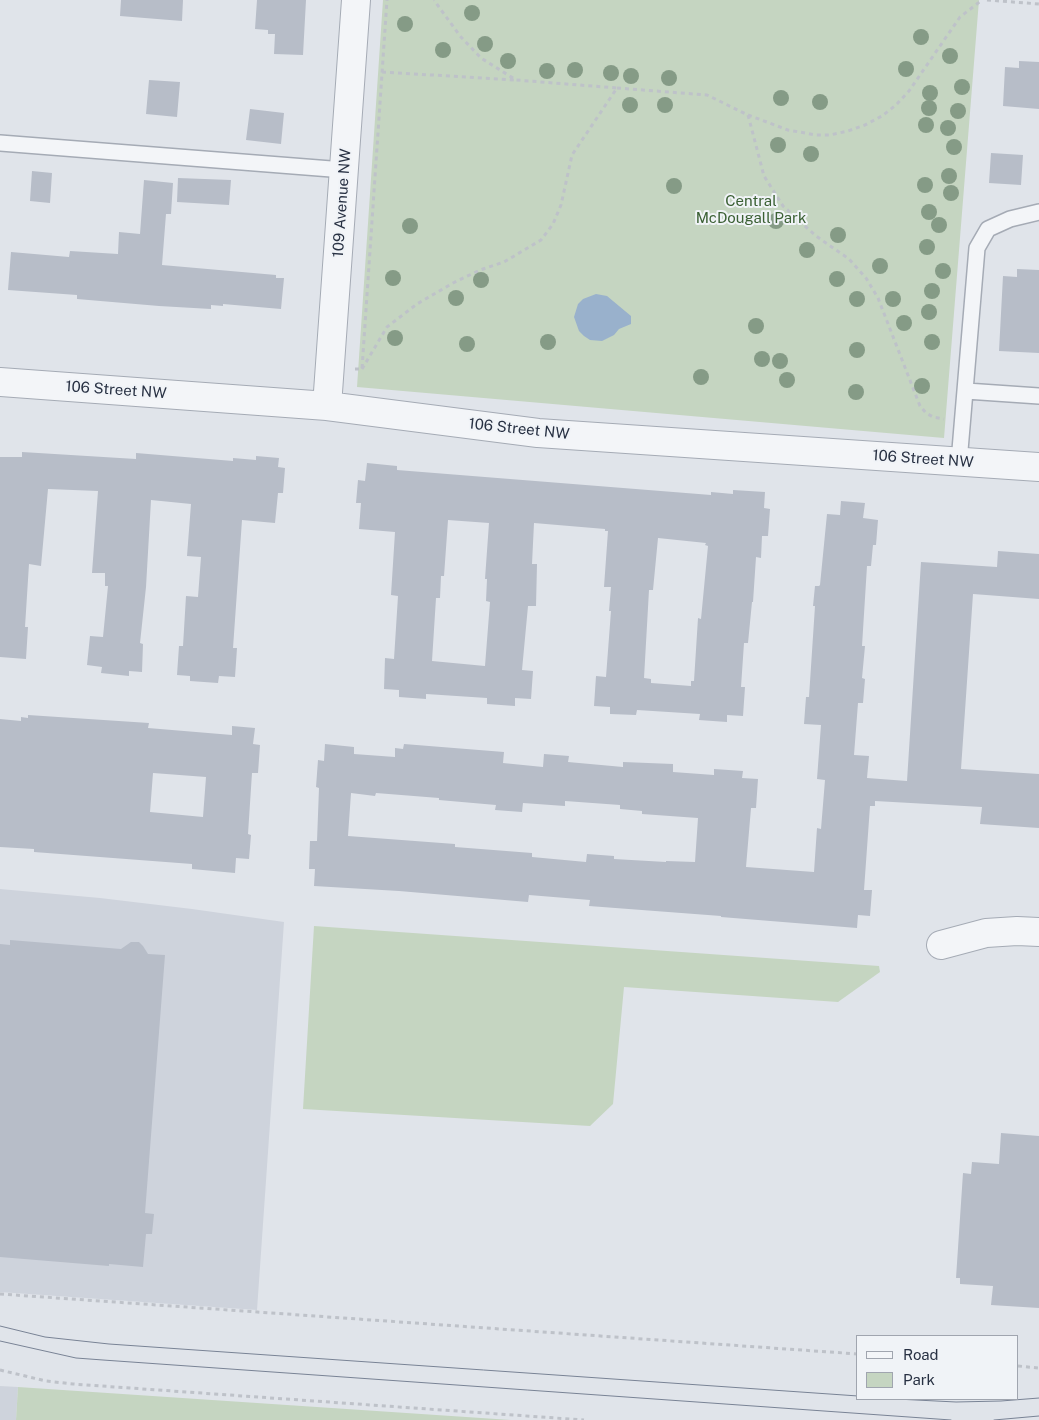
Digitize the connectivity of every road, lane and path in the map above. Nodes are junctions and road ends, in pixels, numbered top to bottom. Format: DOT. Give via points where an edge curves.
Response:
graph roads {
  1 [pos="356,0"];
  2 [pos="386,0"];
  3 [pos="434,0"];
  4 [pos="982,0"];
  5 [pos="987,0"];
  6 [pos="1039,4"];
  7 [pos="382,72"];
  8 [pos="516,80"];
  9 [pos="617,88"];
  10 [pos="748,115"];
  11 [pos="0,144"];
  12 [pos="344,170"];
  13 [pos="1039,212"];
  14 [pos="330,367"];
  15 [pos="362,369"];
  16 [pos="0,382"];
  17 [pos="966,391"];
  18 [pos="1039,396"];
  19 [pos="327,406"];
  20 [pos="950,419"];
  21 [pos="959,462"];
  22 [pos="1039,467"];
  23 [pos="1039,932"];
  24 [pos="941,944"];
  25 [pos="0,1294"];
  26 [pos="856,1354"];
  27 [pos="1019,1366"];
  28 [pos="1039,1368"];
  29 [pos="0,1370"];
  30 [pos="584,1420"];
  1 -- 12 [label="street, 109 Avenue NW"];
  2 -- 7 [label="path"];
  3 -- 8 [label="path" via="481,58"];
  4 -- 10 [label="path" via="960,17 896,105 865,125 816,135 788,130"];
  5 -- 6 [label="path"];
  7 -- 8 [label="path"];
  7 -- 15 [label="path"];
  8 -- 9 [label="path"];
  9 -- 10 [label="path" via="707,95"];
  9 -- 15 [label="path" via="572,156 561,205 541,240 504,262 453,283 417,304 387,327"];
  10 -- 20 [label="path" via="764,176 783,206 816,236 849,259 866,278 878,298 920,406 926,414"];
  11 -- 12 [label="lane"];
  12 -- 14 [label="street, 109 Avenue NW"];
  13 -- 17 [label="lane" via="1010,219 988,229 977,248"];
  14 -- 15 [label="path"];
  14 -- 19 [label="street, 109 Avenue NW"];
  16 -- 19 [label="street, 106 Street NW"];
  17 -- 18 [label="lane"];
  17 -- 21 [label="lane"];
  19 -- 21 [label="street, 106 Street NW" via="538,433"];
  21 -- 22 [label="street, 106 Street NW"];
  23 -- 24 [label="street" via="986,932"];
  25 -- 26 [label="path"];
  27 -- 28 [label="path"];
  29 -- 30 [label="path" via="73,1384"];
}
